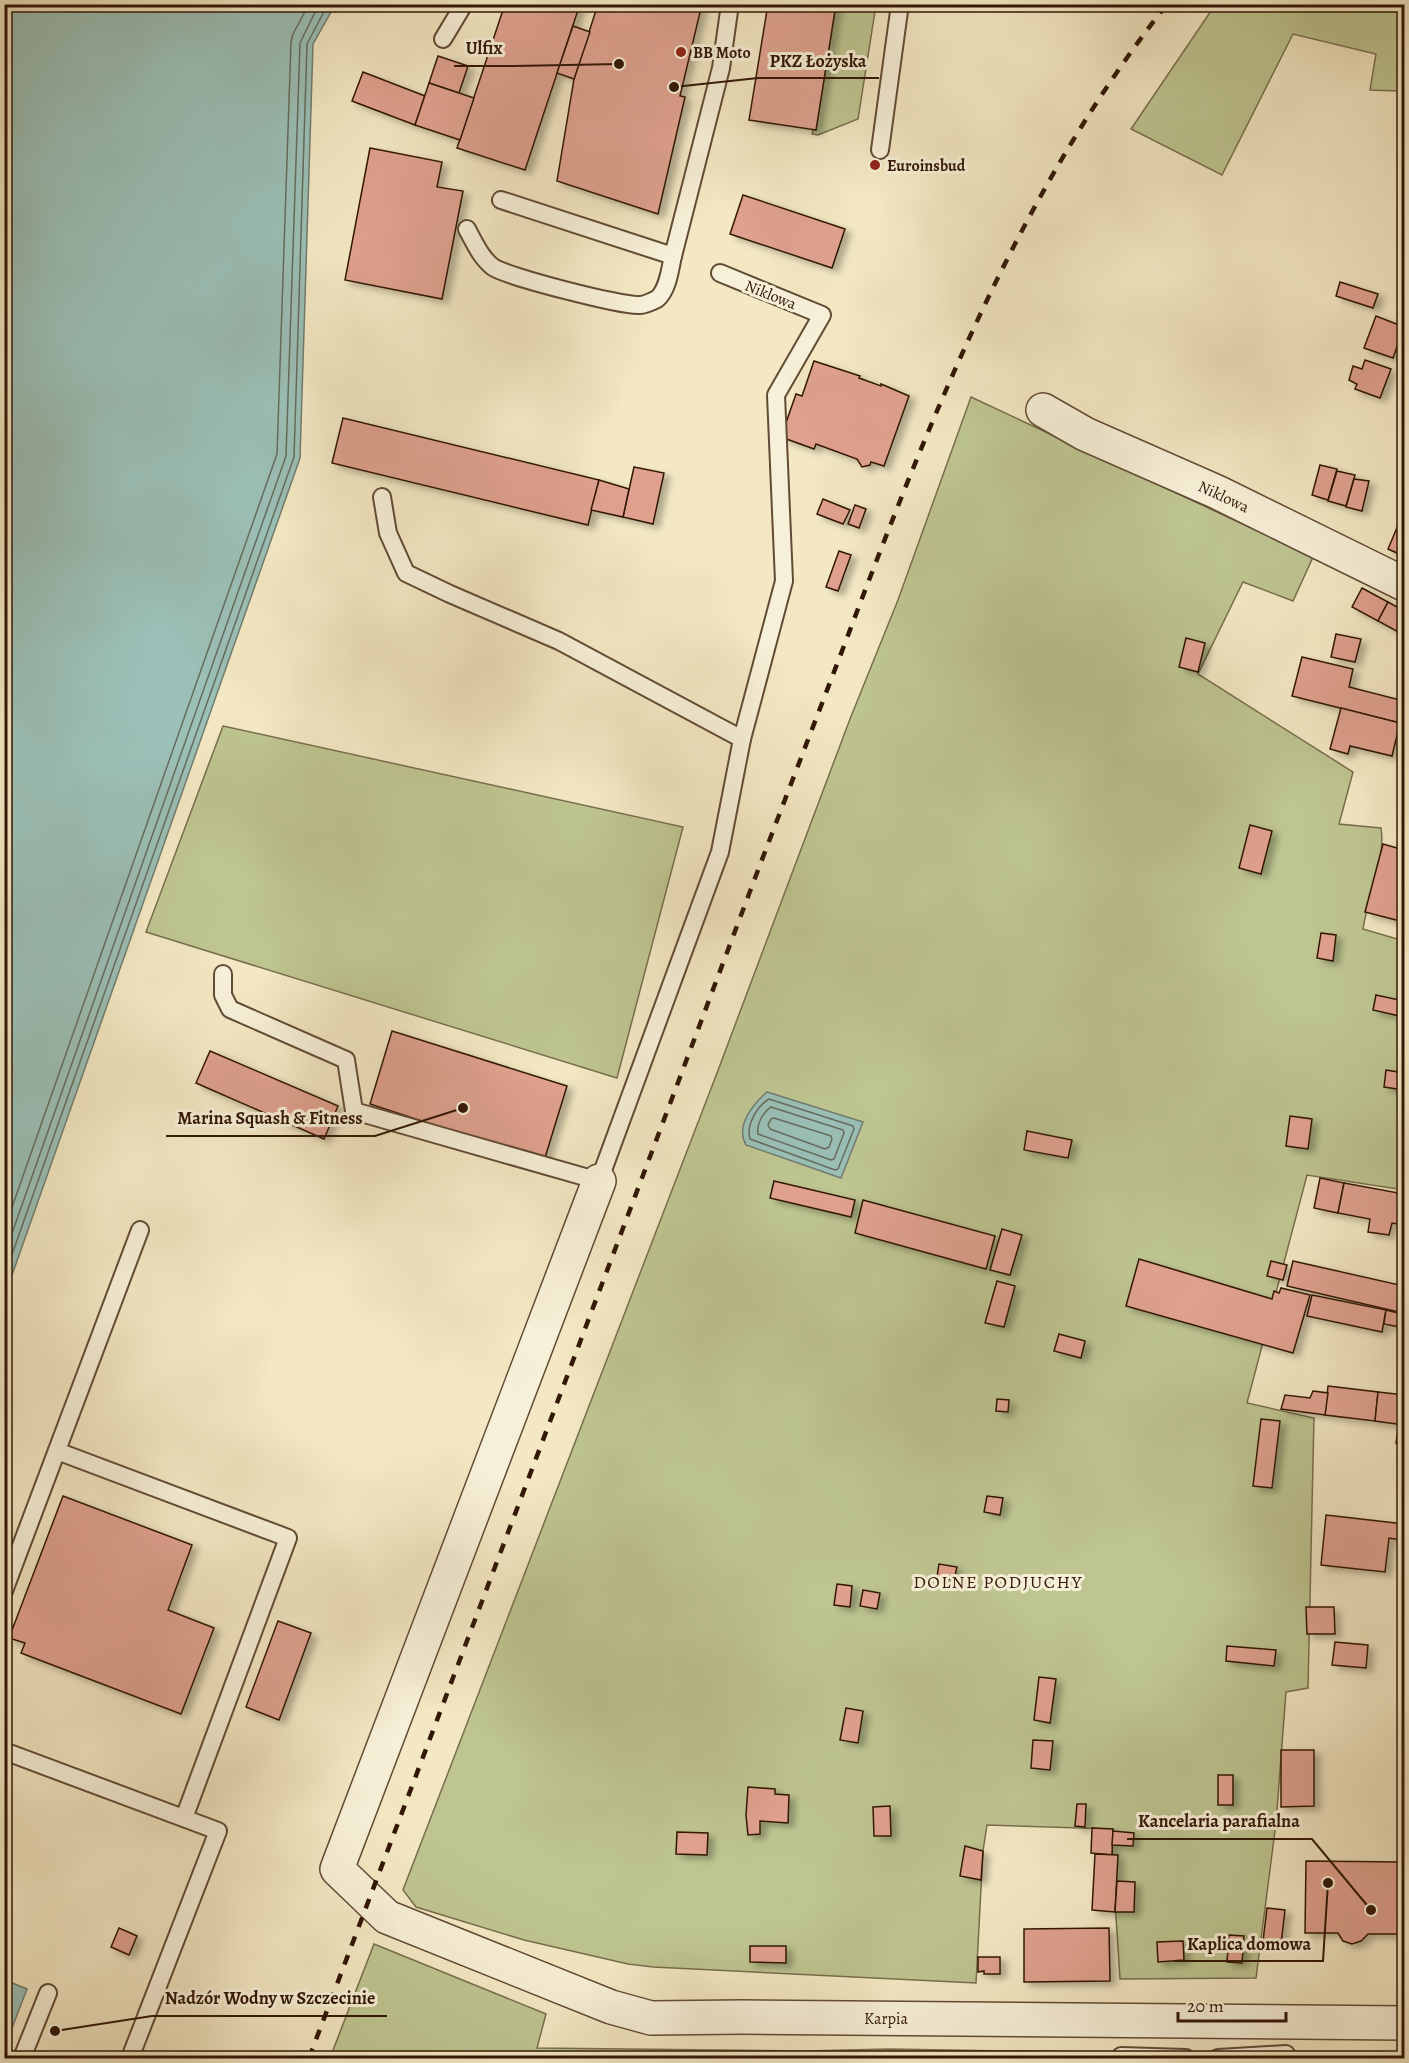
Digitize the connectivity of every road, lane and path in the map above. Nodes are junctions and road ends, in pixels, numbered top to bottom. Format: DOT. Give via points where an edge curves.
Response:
graph roads {
  1 [pos="464,4"];
  2 [pos="730,4"];
  3 [pos="900,4"];
  4 [pos="443,39"];
  5 [pos="880,150"];
  6 [pos="501,200"];
  7 [pos="467,229"];
  8 [pos="673,256"];
  9 [pos="720,273"];
  10 [pos="1043,410"];
  11 [pos="382,497"];
  12 [pos="1404,584"];
  13 [pos="742,739"];
  14 [pos="223,974"];
  15 [pos="599,1181"];
  16 [pos="140,1230"];
  17 [pos="57,1451"];
  18 [pos="4,1591"];
  19 [pos="4,1751"];
  20 [pos="184,1818"];
  21 [pos="48,1994"];
  22 [pos="1274,2021"];
  23 [pos="1404,2023"];
  24 [pos="1121,2042"];
  25 [pos="1288,2056"];
  26 [pos="22,2058"];
  27 [pos="130,2058"];
  28 [pos="1186,2058"];
  29 [pos="1218,2058"];
  1 -- 4 [label="lane"];
  2 -- 8 [label="lane" via="721,68"];
  3 -- 5 [label="lane"];
  6 -- 8 [label="lane"];
  7 -- 8 [label="lane" via="484,259 494,268 620,303 640,305 656,299 665,289"];
  9 -- 13 [label="lane, Niklowa" via="822,315 776,395 784,581"];
  10 -- 12 [label="street, Niklowa" via="1085,434 1217,492"];
  11 -- 13 [label="lane" via="388,533 406,573 559,641"];
  13 -- 15 [label="lane" via="720,852"];
  14 -- 15 [label="lane" via="223,995 230,1009 346,1060 354,1111"];
  15 -- 24 [label="street, Karpia" via="337,1869 387,1917 611,2007 651,2018 742,2017"];
  16 -- 17 [label="lane"];
  17 -- 18 [label="lane"];
  17 -- 20 [label="lane" via="288,1538"];
  19 -- 20 [label="lane"];
  20 -- 27 [label="lane" via="218,1831"];
  21 -- 26 [label="lane"];
  22 -- 23 [label="street, Karpia"];
  22 -- 24 [label="street, Karpia"];
  22 -- 25 [label="lane" via="1277,2042"];
  24 -- 28 [label="lane"];
  25 -- 29 [label="lane"];
}
